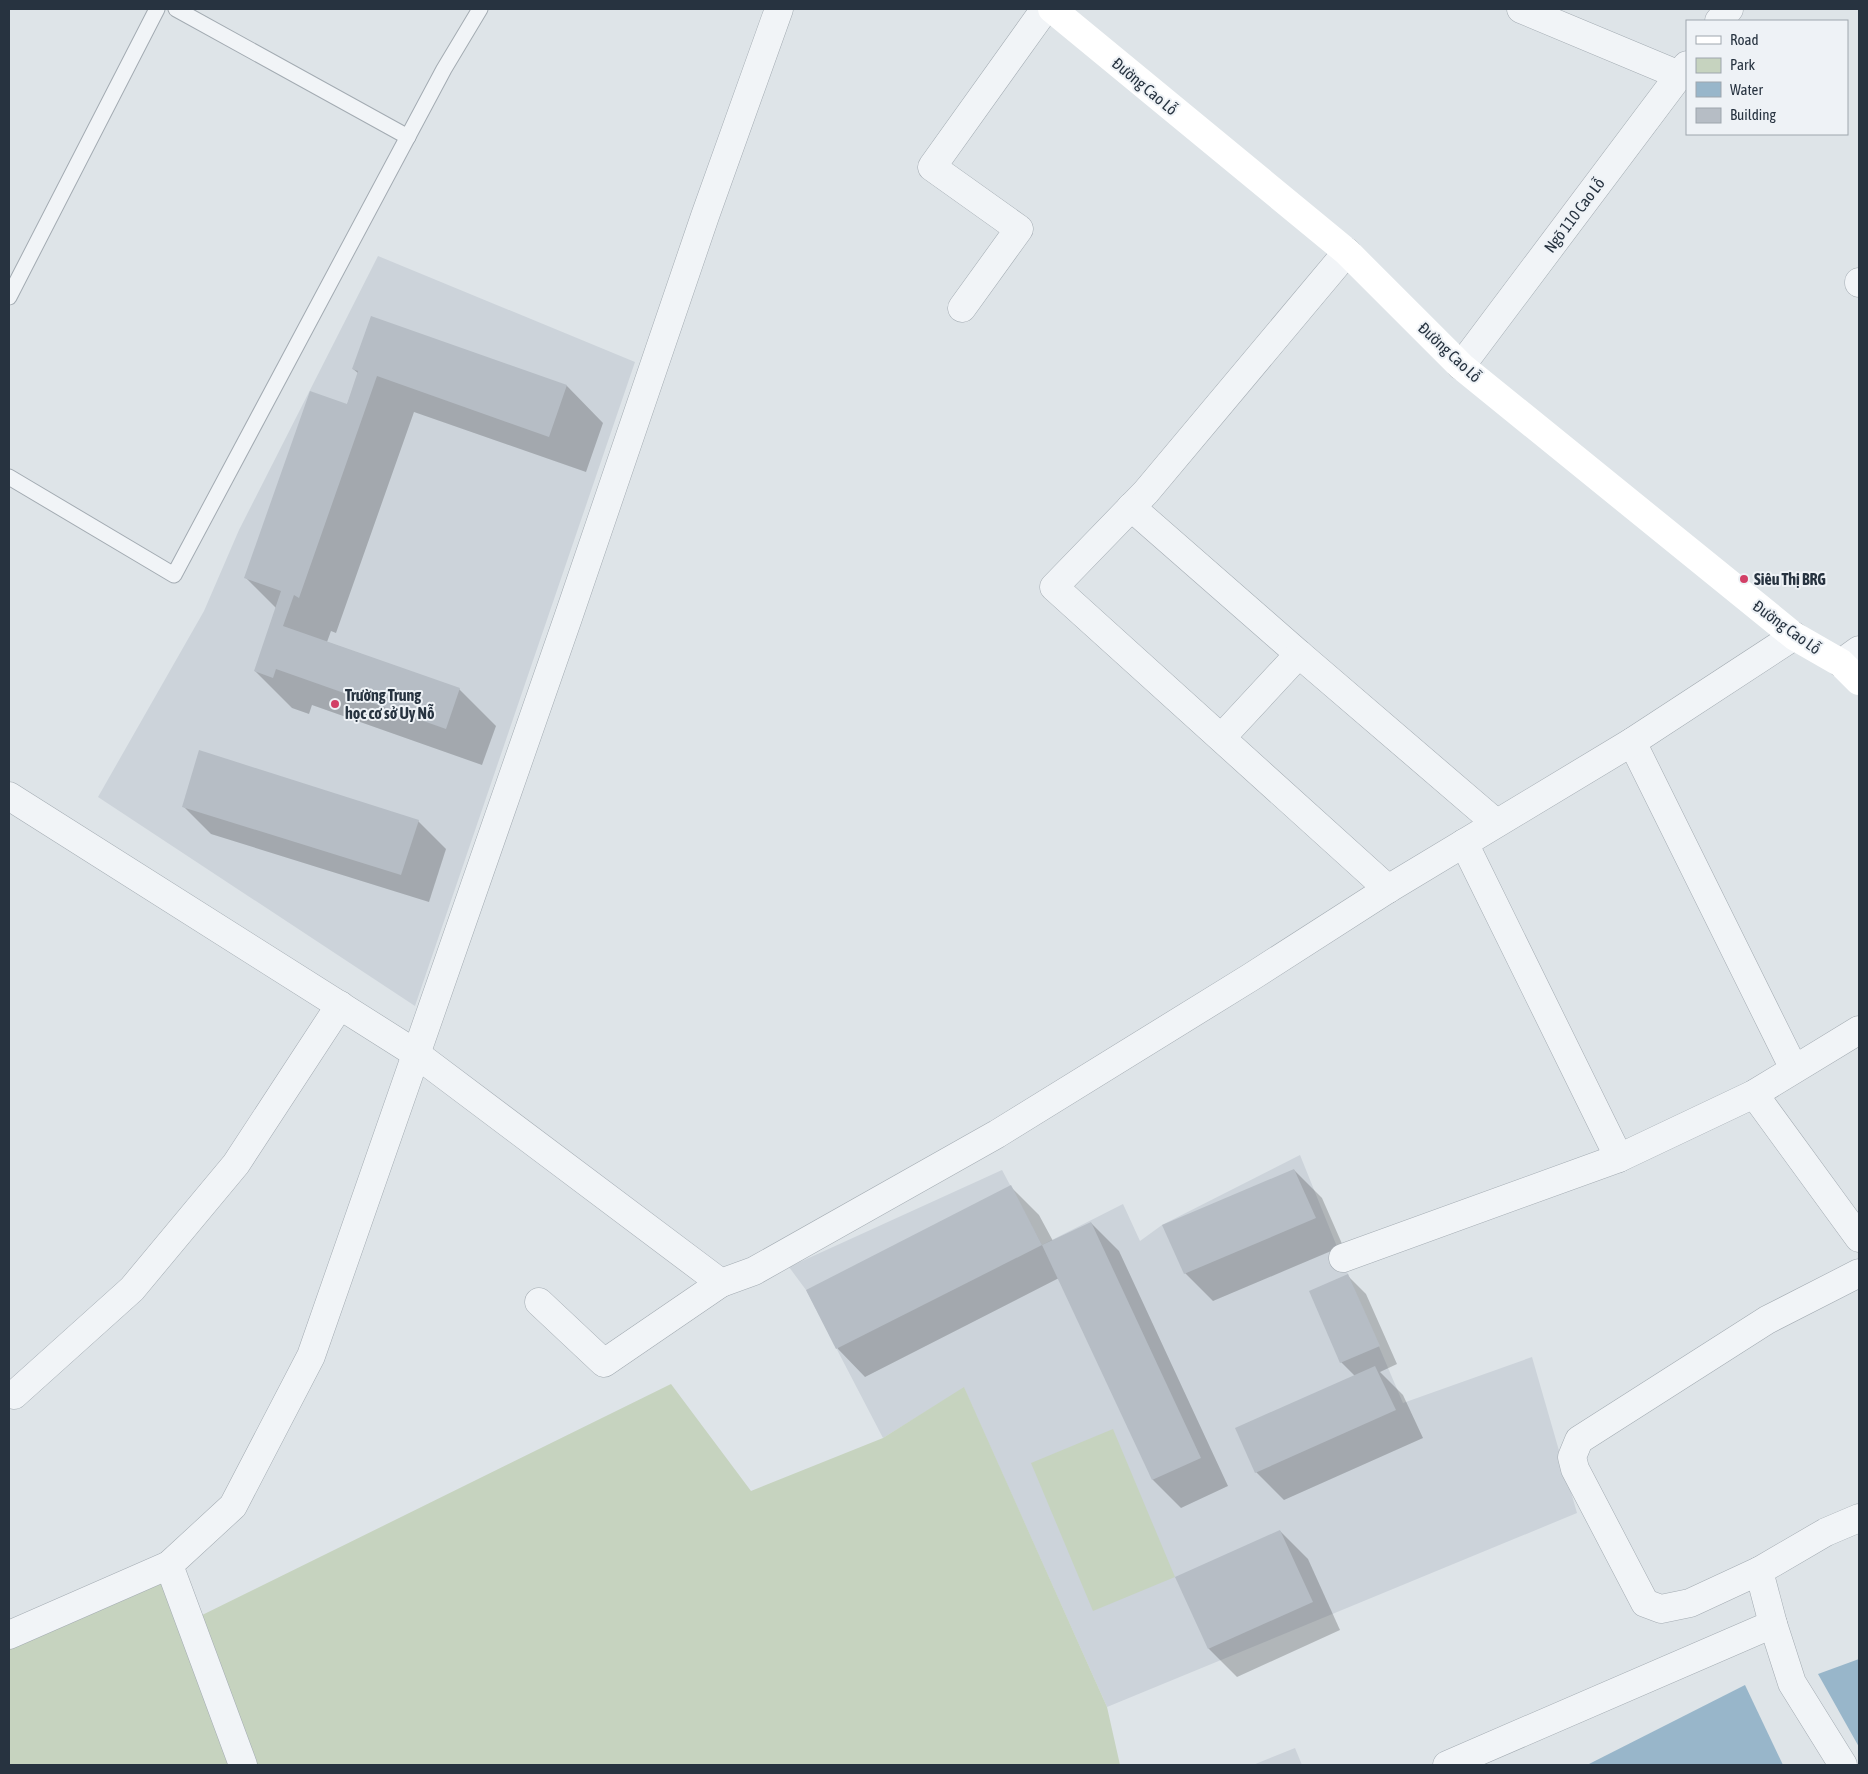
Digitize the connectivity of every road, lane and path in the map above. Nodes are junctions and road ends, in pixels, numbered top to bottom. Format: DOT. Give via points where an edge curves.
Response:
graph roads {
  1 [pos="157,9"];
  2 [pos="176,9"];
  3 [pos="480,9"];
  4 [pos="779,9"];
  5 [pos="1045,9"];
  6 [pos="1052,9"];
  7 [pos="1521,9"];
  8 [pos="1729,9"];
  9 [pos="1720,20"];
  10 [pos="1683,70"];
  11 [pos="408,137"];
  12 [pos="1347,252"];
  13 [pos="9,297"];
  14 [pos="962,308"];
  15 [pos="1461,366"];
  16 [pos="9,477"];
  17 [pos="1131,507"];
  18 [pos="1794,636"];
  19 [pos="1299,654"];
  20 [pos="1853,665"];
  21 [pos="1222,737"];
  22 [pos="1632,742"];
  23 [pos="9,796"];
  24 [pos="1496,823"];
  25 [pos="1464,843"];
  26 [pos="1388,889"];
  27 [pos="340,1005"];
  28 [pos="1859,1030"];
  29 [pos="415,1053"];
  30 [pos="1794,1069"];
  31 [pos="1754,1094"];
  32 [pos="1619,1158"];
  33 [pos="1859,1238"];
  34 [pos="1343,1258"];
  35 [pos="1859,1274"];
  36 [pos="722,1283"];
  37 [pos="539,1302"];
  38 [pos="14,1395"];
  39 [pos="1859,1518"];
  40 [pos="169,1565"];
  41 [pos="1759,1571"];
  42 [pos="1773,1624"];
  43 [pos="9,1635"];
  44 [pos="243,1765"];
  45 [pos="1447,1765"];
  46 [pos="1843,1765"];
  1 -- 13 [label="lane"];
  2 -- 11 [label="lane"];
  3 -- 11 [label="lane"];
  4 -- 29 [label="street" via="704,216 565,627"];
  5 -- 14 [label="street" via="932,167 1019,229"];
  6 -- 12 [label="main road, Đường Cao Lỗ"];
  7 -- 10 [label="street"];
  8 -- 9 [label="street"];
  10 -- 15 [label="street, Ngõ 110 Cao Lỗ"];
  11 -- 16 [label="lane" via="174,575"];
  12 -- 15 [label="main road, Đường Cao Lỗ"];
  12 -- 17 [label="street"];
  15 -- 18 [label="main road, Đường Cao Lỗ"];
  17 -- 19 [label="street"];
  17 -- 21 [label="street" via="1054,587"];
  18 -- 20 [label="main road, Đường Cao Lỗ"];
  18 -- 22 [label="street"];
  19 -- 21 [label="street"];
  19 -- 24 [label="street"];
  21 -- 26 [label="street"];
  22 -- 24 [label="street"];
  22 -- 30 [label="street"];
  23 -- 27 [label="street"];
  24 -- 25 [label="street"];
  25 -- 26 [label="street"];
  25 -- 32 [label="street"];
  26 -- 36 [label="street" via="997,1134 754,1271"];
  27 -- 29 [label="street"];
  27 -- 38 [label="street" via="236,1164 132,1289"];
  28 -- 30 [label="street"];
  29 -- 36 [label="street"];
  29 -- 40 [label="street" via="311,1356 233,1506"];
  30 -- 31 [label="street"];
  31 -- 32 [label="street"];
  31 -- 33 [label="street"];
  32 -- 34 [label="street"];
  35 -- 41 [label="street" via="1768,1320 1579,1440 1572,1457 1575,1469 1645,1603 1661,1609 1690,1603"];
  36 -- 37 [label="street" via="604,1362"];
  39 -- 41 [label="street" via="1826,1532"];
  40 -- 43 [label="street"];
  40 -- 44 [label="street"];
  41 -- 42 [label="street"];
  42 -- 45 [label="street"];
  42 -- 46 [label="street" via="1792,1683"];
}
